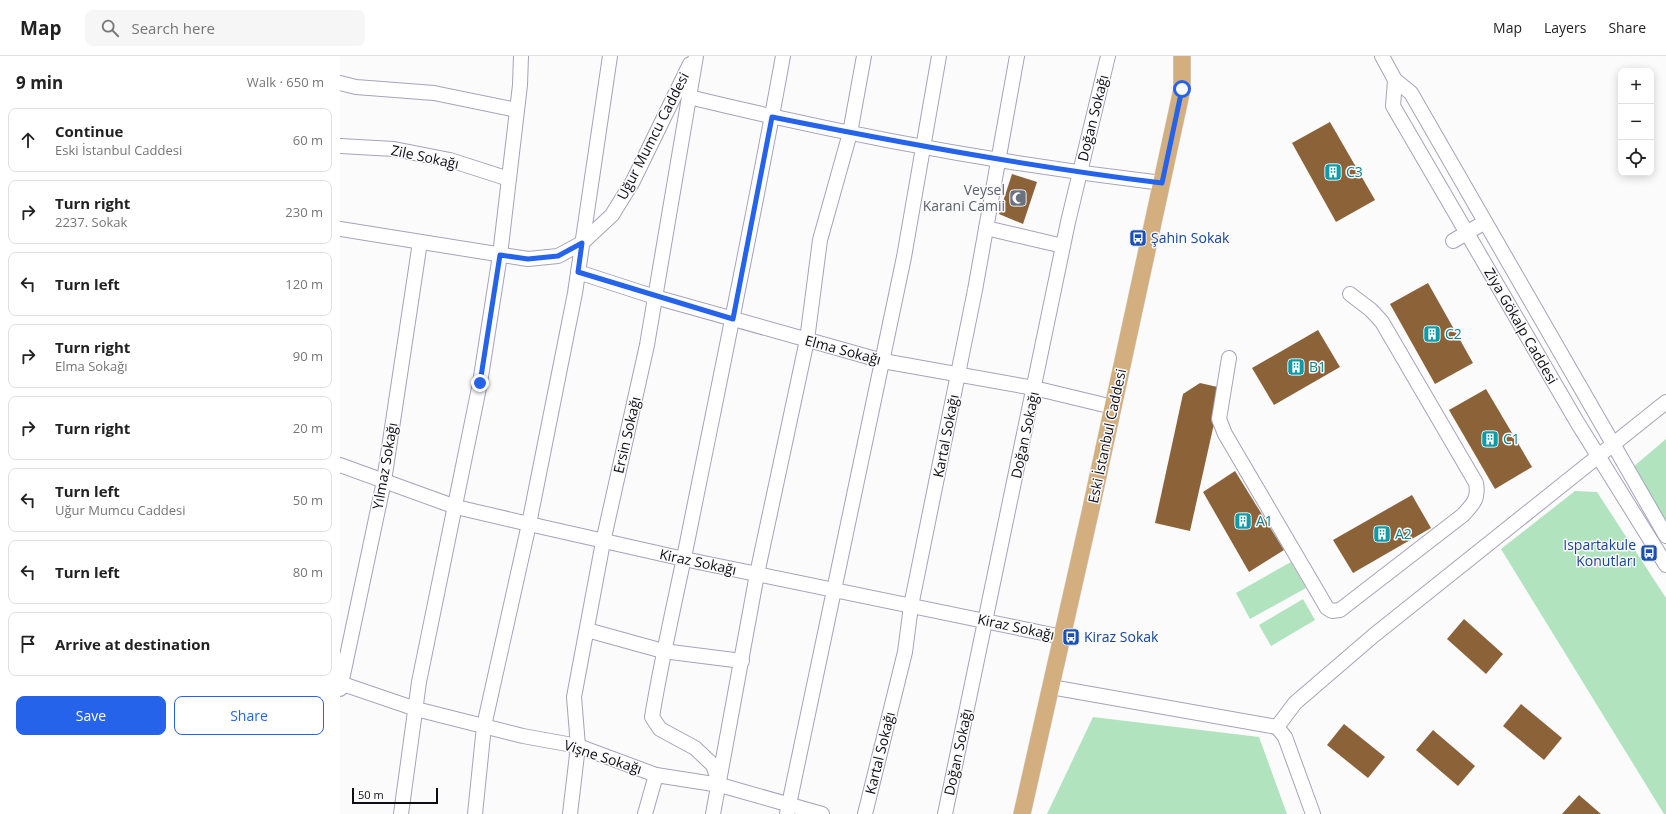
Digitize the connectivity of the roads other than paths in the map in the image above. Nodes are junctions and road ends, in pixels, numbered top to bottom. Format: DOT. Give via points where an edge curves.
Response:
graph roads {
  1 [pos="521,56"];
  2 [pos="610,56"];
  3 [pos="695,56"];
  4 [pos="783,56"];
  5 [pos="864,56"];
  6 [pos="939,56"];
  7 [pos="1017,56"];
  8 [pos="1108,56"];
  9 [pos="1182,56"];
  10 [pos="1382,56"];
  11 [pos="1395,80"];
  12 [pos="340,83"];
  13 [pos="689,97"];
  14 [pos="517,110"];
  15 [pos="772,117"];
  16 [pos="850,133"];
  17 [pos="340,146"];
  18 [pos="923,147"];
  19 [pos="998,160"];
  20 [pos="1079,173"];
  21 [pos="509,179"];
  22 [pos="1162,183"];
  23 [pos="1486,222"];
  24 [pos="986,228"];
  25 [pos="340,231"];
  26 [pos="1467,233"];
  27 [pos="1453,241"];
  28 [pos="420,242"];
  29 [pos="582,243"];
  30 [pos="1064,246"];
  31 [pos="500,255"];
  32 [pos="578,272"];
  33 [pos="1350,294"];
  34 [pos="656,297"];
  35 [pos="733,319"];
  36 [pos="806,340"];
  37 [pos="1229,358"];
  38 [pos="883,360"];
  39 [pos="958,373"];
  40 [pos="1034,388"];
  41 [pos="1666,402"];
  42 [pos="1113,407"];
  43 [pos="1613,444"];
  44 [pos="1598,457"];
  45 [pos="340,465"];
  46 [pos="384,480"];
  47 [pos="456,507"];
  48 [pos="529,524"];
  49 [pos="1666,536"];
  50 [pos="603,542"];
  51 [pos="684,559"];
  52 [pos="1666,565"];
  53 [pos="757,574"];
  54 [pos="834,590"];
  55 [pos="911,606"];
  56 [pos="986,621"];
  57 [pos="586,630"];
  58 [pos="1062,637"];
  59 [pos="663,651"];
  60 [pos="742,661"];
  61 [pos="340,685"];
  62 [pos="1051,687"];
  63 [pos="416,709"];
  64 [pos="484,726"];
  65 [pos="1277,727"];
  66 [pos="578,746"];
  67 [pos="656,775"];
  68 [pos="720,785"];
  69 [pos="788,809"];
  70 [pos="401,814"];
  71 [pos="475,814"];
  72 [pos="570,814"];
  73 [pos="646,814"];
  74 [pos="713,814"];
  75 [pos="822,814"];
  76 [pos="865,814"];
  77 [pos="945,814"];
  78 [pos="1022,814"];
  79 [pos="1313,814"];
  1 -- 14 [label="street"];
  2 -- 29 [label="street"];
  3 -- 13 [label="street, Ersin Sokağı"];
  3 -- 29 [label="street, Uğur Mumcu Caddesi" via="633,181 612,215"];
  4 -- 15 [label="street"];
  5 -- 16 [label="street"];
  6 -- 18 [label="street"];
  7 -- 19 [label="street, Kartal Sokağı"];
  8 -- 20 [label="street, Doğan Sokağı"];
  9 -- 22 [label="main road, Eski İstanbul Caddesi" via="1182,89"];
  10 -- 11 [label="street, Ziya Gökalp Caddesi"];
  11 -- 23 [label="street, Ziya Gökalp Caddesi" via="1411,93"];
  11 -- 26 [label="street, Ziya Gökalp Caddesi" via="1393,106"];
  12 -- 14 [label="street" via="356,87 434,93"];
  13 -- 15 [label="street"];
  13 -- 34 [label="street, Ersin Sokağı"];
  14 -- 21 [label="street"];
  15 -- 16 [label="street"];
  15 -- 35 [label="street"];
  16 -- 18 [label="street"];
  16 -- 36 [label="street" via="820,240"];
  17 -- 21 [label="street, Zile Sokağı" via="394,149 450,160"];
  18 -- 19 [label="street"];
  18 -- 38 [label="street"];
  19 -- 20 [label="street"];
  19 -- 24 [label="street, Kartal Sokağı"];
  20 -- 22 [label="street"];
  20 -- 30 [label="street, Doğan Sokağı"];
  21 -- 31 [label="street"];
  22 -- 42 [label="main road, Eski İstanbul Caddesi"];
  23 -- 26 [label="street"];
  23 -- 43 [label="street, Ziya Gökalp Caddesi"];
  24 -- 30 [label="street"];
  24 -- 39 [label="street, Kartal Sokağı"];
  25 -- 28 [label="street, Uğur Mumcu Caddesi"];
  26 -- 27 [label="street"];
  26 -- 44 [label="street, Ziya Gökalp Caddesi"];
  28 -- 31 [label="street, Uğur Mumcu Caddesi"];
  28 -- 46 [label="street, Yılmaz Sokağı"];
  29 -- 31 [label="street, Uğur Mumcu Caddesi" via="558,256 528,259"];
  29 -- 32 [label="street"];
  30 -- 40 [label="street, Doğan Sokağı"];
  31 -- 47 [label="street" via="480,383"];
  32 -- 34 [label="street, Elma Sokağı"];
  32 -- 48 [label="street"];
  33 -- 37 [label="street" via="1382,322 1476,483 1478,492 1474,503 1463,515 1340,610 1332,611 1327,608 1225,434 1219,419"];
  34 -- 35 [label="street, Elma Sokağı"];
  34 -- 50 [label="street, Ersin Sokağı"];
  35 -- 36 [label="street, Elma Sokağı"];
  35 -- 51 [label="street"];
  36 -- 38 [label="street, Elma Sokağı"];
  36 -- 53 [label="street"];
  38 -- 39 [label="street, Elma Sokağı"];
  38 -- 54 [label="street"];
  39 -- 40 [label="street, Elma Sokağı"];
  39 -- 55 [label="street, Kartal Sokağı"];
  40 -- 42 [label="street, Elma Sokağı"];
  40 -- 56 [label="street, Doğan Sokağı"];
  41 -- 43 [label="street"];
  42 -- 58 [label="main road, Eski İstanbul Caddesi"];
  43 -- 44 [label="street"];
  43 -- 49 [label="street, Ziya Gökalp Caddesi"];
  44 -- 52 [label="street, Ziya Gökalp Caddesi"];
  44 -- 65 [label="street" via="1373,636 1295,703"];
  45 -- 46 [label="street, Kiraz Sokağı"];
  46 -- 47 [label="street, Kiraz Sokağı"];
  46 -- 61 [label="street, Yılmaz Sokağı"];
  47 -- 48 [label="street, Kiraz Sokağı"];
  47 -- 63 [label="street" via="419,682"];
  48 -- 50 [label="street, Kiraz Sokağı"];
  48 -- 64 [label="street"];
  50 -- 51 [label="street, Kiraz Sokağı"];
  50 -- 57 [label="street, Ersin Sokağı"];
  51 -- 53 [label="street, Kiraz Sokağı"];
  51 -- 59 [label="street"];
  53 -- 54 [label="street, Kiraz Sokağı"];
  53 -- 60 [label="street"];
  54 -- 55 [label="street, Kiraz Sokağı"];
  54 -- 69 [label="street"];
  55 -- 56 [label="street, Kiraz Sokağı"];
  55 -- 76 [label="street, Kartal Sokağı" via="905,652"];
  56 -- 58 [label="street, Kiraz Sokağı"];
  56 -- 77 [label="street, Doğan Sokağı"];
  57 -- 59 [label="street"];
  57 -- 66 [label="street, Ersin Sokağı" via="574,697"];
  58 -- 62 [label="main road, Eski İstanbul Caddesi"];
  59 -- 60 [label="street"];
  59 -- 68 [label="street" via="652,717 660,729 695,748 713,765"];
  60 -- 68 [label="street"];
  61 -- 63 [label="street, Vişne Sokağı"];
  62 -- 65 [label="street"];
  62 -- 78 [label="main road, Eski İstanbul Caddesi"];
  63 -- 64 [label="street, Vişne Sokağı"];
  63 -- 70 [label="street"];
  64 -- 66 [label="street, Vişne Sokağı"];
  64 -- 71 [label="street"];
  65 -- 79 [label="street" via="1285,737"];
  66 -- 67 [label="street, Vişne Sokağı"];
  66 -- 72 [label="street, Ersin Sokağı"];
  67 -- 68 [label="street, Vişne Sokağı"];
  67 -- 73 [label="street"];
  68 -- 69 [label="street, Vişne Sokağı"];
  68 -- 74 [label="street"];
  69 -- 75 [label="street, Vişne Sokağı"];
}
